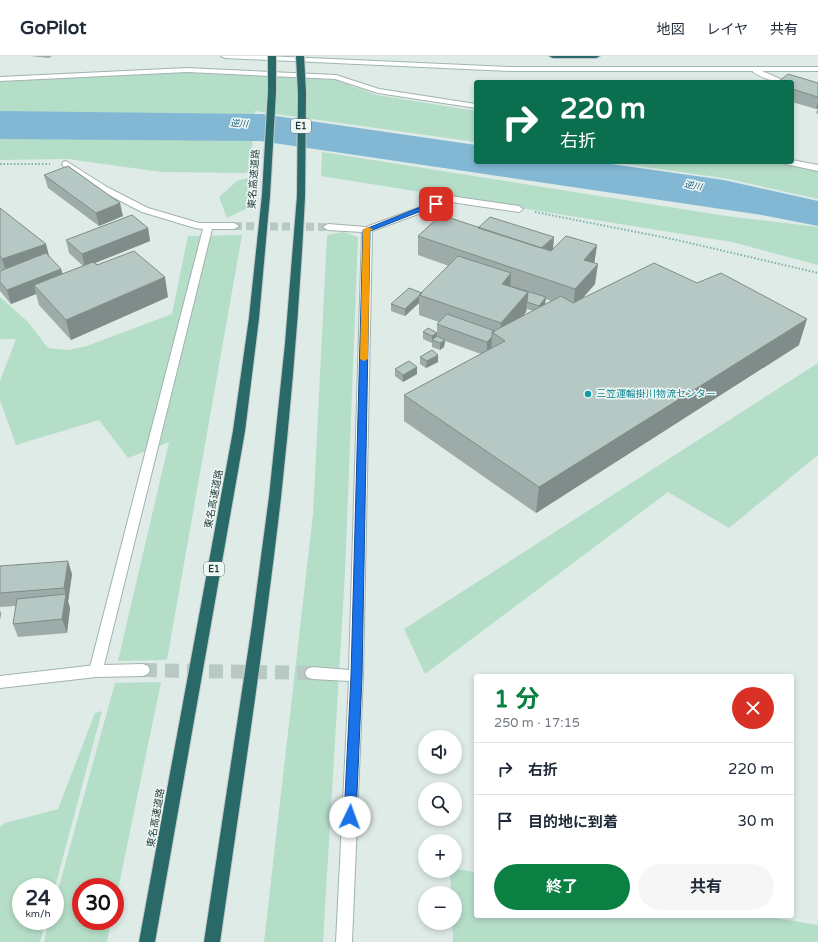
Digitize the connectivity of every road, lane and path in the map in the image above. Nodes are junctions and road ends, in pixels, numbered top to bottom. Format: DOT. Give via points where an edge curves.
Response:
graph roads {
  1 [pos="225,56"];
  2 [pos="272,56"];
  3 [pos="300,56"];
  4 [pos="553,56"];
  5 [pos="596,56"];
  6 [pos="818,69"];
  7 [pos="756,70"];
  8 [pos="0,79"];
  9 [pos="776,80"];
  10 [pos="474,106"];
  11 [pos="794,163"];
  12 [pos="0,164"];
  13 [pos="66,164"];
  14 [pos="818,168"];
  15 [pos="519,209"];
  16 [pos="208,226"];
  17 [pos="234,226"];
  18 [pos="328,227"];
  19 [pos="367,230"];
  20 [pos="818,273"];
  21 [pos="143,670"];
  22 [pos="96,671"];
  23 [pos="312,673"];
  24 [pos="356,676"];
  25 [pos="0,682"];
  26 [pos="147,942"];
  27 [pos="212,942"];
  28 [pos="344,942"];
  1 -- 7 [label="street" via="509,69"];
  2 -- 26 [label="highway, 東名高速道路 / E1, bridge" via="266,195 254,318 239,431"];
  3 -- 27 [label="highway, E1, bridge" via="301,196 294,318 266,564"];
  4 -- 5 [label="highway"];
  6 -- 7 [label="street"];
  7 -- 9 [label="street"];
  8 -- 10 [label="street" via="187,70 336,77 378,91"];
  11 -- 14 [label="street"];
  12 -- 13 [label="path"];
  13 -- 16 [label="street" via="104,189 145,210 198,226"];
  15 -- 19 [label="street" via="450,199"];
  15 -- 20 [label="path" via="729,250"];
  16 -- 17 [label="street"];
  16 -- 22 [label="street"];
  18 -- 19 [label="street"];
  19 -- 24 [label="street"];
  21 -- 22 [label="street"];
  22 -- 25 [label="street"];
  23 -- 24 [label="street"];
  24 -- 28 [label="street"];
}
